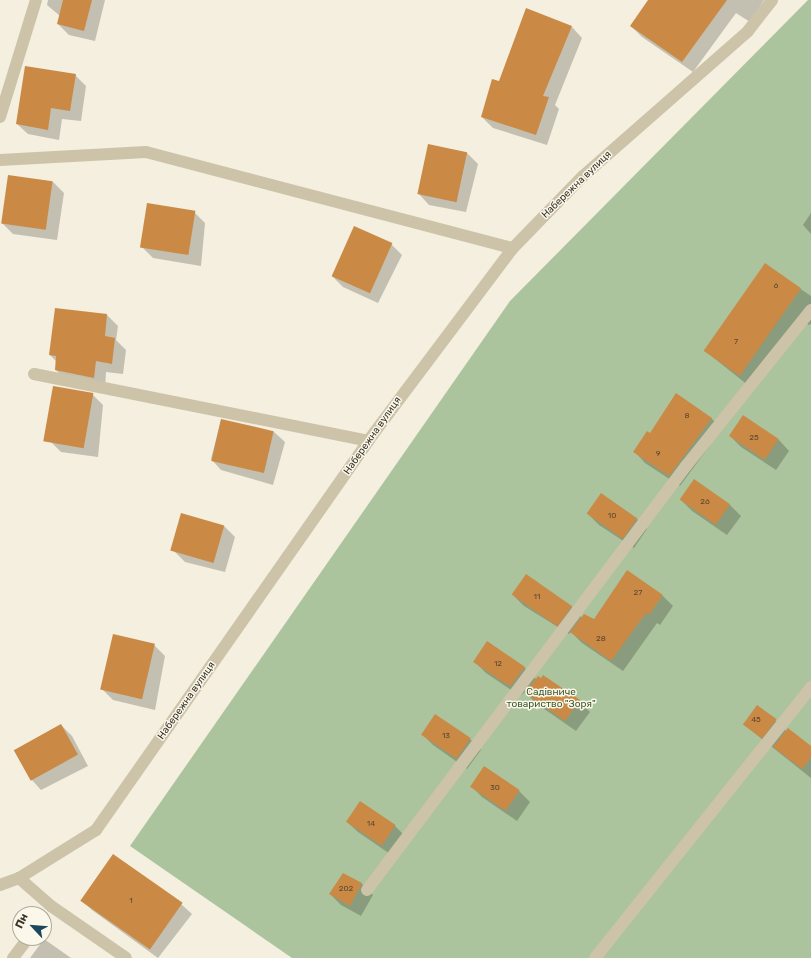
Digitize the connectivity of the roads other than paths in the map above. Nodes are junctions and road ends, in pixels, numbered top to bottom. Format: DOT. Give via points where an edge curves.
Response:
graph roads {
  1 [pos="36,0"];
  2 [pos="772,0"];
  3 [pos="0,117"];
  4 [pos="0,160"];
  5 [pos="513,248"];
  6 [pos="811,310"];
  7 [pos="34,374"];
  8 [pos="368,441"];
  9 [pos="811,687"];
  10 [pos="19,878"];
  11 [pos="0,885"];
  12 [pos="368,890"];
  13 [pos="44,906"];
  14 [pos="52,913"];
  15 [pos="22,946"];
  16 [pos="13,958"];
  17 [pos="126,958"];
  18 [pos="595,958"];
  1 -- 3 [label="street"];
  2 -- 5 [label="street, Набережна вулиця" via="748,31 582,177"];
  4 -- 5 [label="street" via="146,152"];
  5 -- 8 [label="street, Набережна вулиця"];
  6 -- 12 [label="street" via="686,466"];
  7 -- 8 [label="street"];
  8 -- 10 [label="street, Набережна вулиця" via="96,830"];
  9 -- 18 [label="street"];
  10 -- 11 [label="street, Набережна вулиця"];
  10 -- 13 [label="street"];
  14 -- 17 [label="street"];
  15 -- 16 [label="street"];
}
